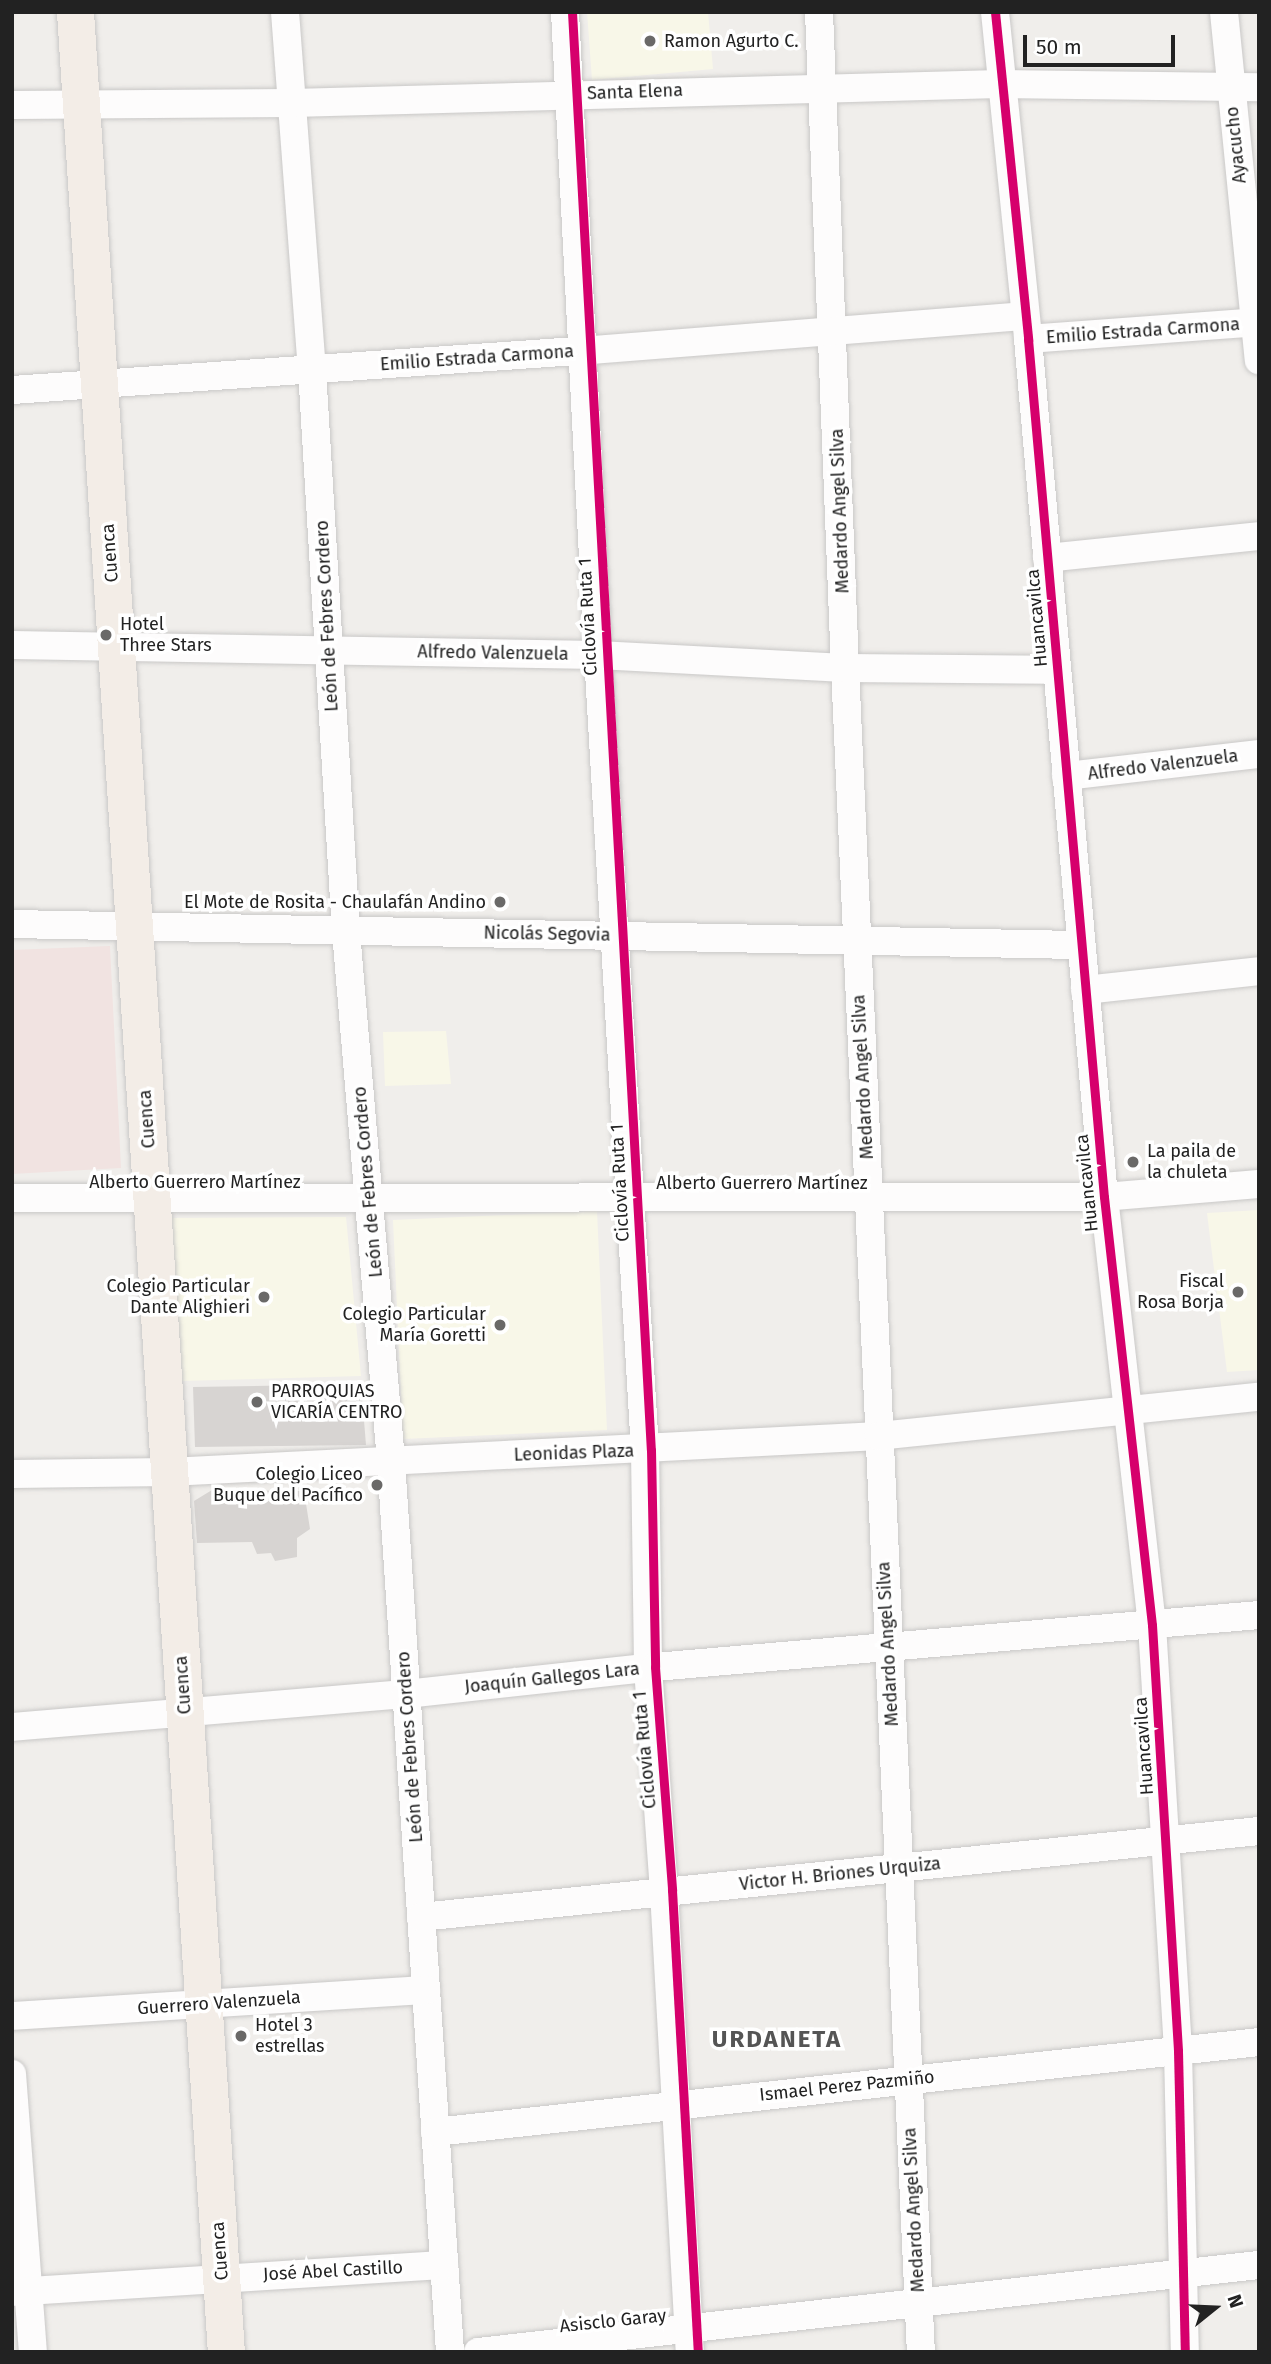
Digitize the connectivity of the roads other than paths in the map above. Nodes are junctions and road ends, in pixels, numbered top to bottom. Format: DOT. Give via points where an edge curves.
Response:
graph roads {
  1 [pos="75,12"];
  2 [pos="285,12"];
  3 [pos="565,12"];
  4 [pos="819,12"];
  5 [pos="995,12"];
  6 [pos="1224,12"];
  7 [pos="1000,84"];
  8 [pos="823,86"];
  9 [pos="1230,87"];
  10 [pos="1259,87"];
  11 [pos="568,94"];
  12 [pos="81,103"];
  13 [pos="292,103"];
  14 [pos="12,105"];
  15 [pos="1257,322"];
  16 [pos="1026,328"];
  17 [pos="834,330"];
  18 [pos="583,350"];
  19 [pos="1259,360"];
  20 [pos="312,370"];
  21 [pos="99,384"];
  22 [pos="12,390"];
  23 [pos="1259,536"];
  24 [pos="1047,558"];
  25 [pos="12,645"];
  26 [pos="116,646"];
  27 [pos="328,650"];
  28 [pos="598,655"];
  29 [pos="845,668"];
  30 [pos="1057,670"];
  31 [pos="1259,754"];
  32 [pos="1066,776"];
  33 [pos="12,924"];
  34 [pos="134,928"];
  35 [pos="346,932"];
  36 [pos="615,934"];
  37 [pos="857,941"];
  38 [pos="1082,945"];
  39 [pos="1259,971"];
  40 [pos="1085,990"];
  41 [pos="1259,1184"];
  42 [pos="1104,1197"];
  43 [pos="12,1198"];
  44 [pos="152,1198"];
  45 [pos="369,1198"];
  46 [pos="628,1198"];
  47 [pos="869,1199"];
  48 [pos="1259,1397"];
  49 [pos="1127,1411"];
  50 [pos="879,1436"];
  51 [pos="645,1450"];
  52 [pos="391,1461"];
  53 [pos="169,1472"];
  54 [pos="12,1474"];
  55 [pos="1259,1615"];
  56 [pos="1152,1625"];
  57 [pos="889,1648"];
  58 [pos="648,1668"];
  59 [pos="406,1694"];
  60 [pos="185,1714"];
  61 [pos="12,1727"];
  62 [pos="1259,1831"];
  63 [pos="1166,1840"];
  64 [pos="899,1868"];
  65 [pos="664,1891"];
  66 [pos="421,1917"];
  67 [pos="426,1990"];
  68 [pos="202,2004"];
  69 [pos="12,2016"];
  70 [pos="1259,2042"];
  71 [pos="1178,2051"];
  72 [pos="12,2074"];
  73 [pos="908,2080"];
  74 [pos="676,2105"];
  75 [pos="435,2132"];
  76 [pos="444,2265"];
  77 [pos="1259,2266"];
  78 [pos="1182,2273"];
  79 [pos="222,2278"];
  80 [pos="20,2291"];
  81 [pos="919,2304"];
  82 [pos="689,2340"];
  83 [pos="33,2352"];
  84 [pos="226,2352"];
  85 [pos="450,2352"];
  86 [pos="478,2352"];
  87 [pos="921,2352"];
  88 [pos="1185,2352"];
  1 -- 12 [label="main road, Cuenca"];
  2 -- 13 [label="street, León de Febres Cordero"];
  3 -- 11 [label="street"];
  4 -- 8 [label="street, Medardo Angel Silva"];
  5 -- 7 [label="street, Huancavilca"];
  6 -- 9 [label="street, Ayacucho"];
  7 -- 8 [label="street, Santa Elena"];
  7 -- 9 [label="street, Santa Elena"];
  7 -- 16 [label="street, Huancavilca"];
  8 -- 11 [label="street, Santa Elena"];
  8 -- 17 [label="street, Medardo Angel Silva"];
  9 -- 10 [label="street, Santa Elena"];
  9 -- 15 [label="street, Ayacucho"];
  11 -- 13 [label="street, Santa Elena"];
  11 -- 18 [label="street"];
  12 -- 13 [label="street, Santa Elena"];
  12 -- 14 [label="street, Santa Elena"];
  12 -- 21 [label="main road, Cuenca"];
  13 -- 20 [label="street, León de Febres Cordero"];
  15 -- 16 [label="street, Emilio Estrada Carmona"];
  15 -- 19 [label="street, Ayacucho"];
  16 -- 17 [label="street, Emilio Estrada Carmona"];
  16 -- 24 [label="street, Huancavilca"];
  17 -- 18 [label="street, Emilio Estrada Carmona"];
  17 -- 29 [label="street, Medardo Angel Silva"];
  18 -- 20 [label="street, Emilio Estrada Carmona"];
  18 -- 28 [label="street"];
  20 -- 21 [label="street, Emilio Estrada Carmona"];
  20 -- 27 [label="street, León de Febres Cordero"];
  21 -- 22 [label="street, Emilio Estrada Carmona"];
  21 -- 26 [label="main road, Cuenca"];
  23 -- 24 [label="street"];
  24 -- 30 [label="street, Huancavilca"];
  25 -- 26 [label="street, Alfredo Valenzuela"];
  26 -- 27 [label="street, Alfredo Valenzuela"];
  26 -- 34 [label="main road, Cuenca"];
  27 -- 28 [label="street, Alfredo Valenzuela"];
  27 -- 35 [label="street, León de Febres Cordero"];
  28 -- 29 [label="street, Alfredo Valenzuela"];
  28 -- 36 [label="street"];
  29 -- 30 [label="street, Alfredo Valenzuela"];
  29 -- 37 [label="street, Medardo Angel Silva"];
  30 -- 32 [label="street, Huancavilca"];
  31 -- 32 [label="street, Alfredo Valenzuela"];
  32 -- 38 [label="street, Huancavilca"];
  33 -- 34 [label="street, Nicolás Segovia"];
  34 -- 35 [label="street, Nicolás Segovia"];
  34 -- 44 [label="main road, Cuenca"];
  35 -- 36 [label="street, Nicolás Segovia"];
  35 -- 45 [label="street, León de Febres Cordero"];
  36 -- 37 [label="street, Nicolás Segovia"];
  36 -- 46 [label="street"];
  37 -- 38 [label="street, Nicolás Segovia"];
  37 -- 47 [label="street, Medardo Angel Silva"];
  38 -- 40 [label="street, Huancavilca"];
  39 -- 40 [label="street"];
  40 -- 42 [label="street, Huancavilca"];
  41 -- 42 [label="street, Alberto Guerrero Martínez"];
  42 -- 47 [label="street, Alberto Guerrero Martínez"];
  42 -- 49 [label="street, Huancavilca"];
  43 -- 44 [label="street, Alberto Guerrero Martínez"];
  44 -- 45 [label="street, Alberto Guerrero Martínez"];
  44 -- 53 [label="main road, Cuenca"];
  45 -- 46 [label="street, Alberto Guerrero Martínez"];
  45 -- 52 [label="street, León de Febres Cordero"];
  46 -- 47 [label="street, Alberto Guerrero Martínez"];
  46 -- 51 [label="street"];
  47 -- 50 [label="street, Medardo Angel Silva"];
  48 -- 49 [label="street, Leonidas Plaza"];
  49 -- 50 [label="street, Leonidas Plaza"];
  49 -- 56 [label="street, Huancavilca"];
  50 -- 51 [label="street, Leonidas Plaza"];
  50 -- 57 [label="street, Medardo Angel Silva"];
  51 -- 52 [label="street, Leonidas Plaza"];
  51 -- 58 [label="street"];
  52 -- 53 [label="street, Leonidas Plaza"];
  52 -- 59 [label="street, León de Febres Cordero"];
  53 -- 54 [label="street, Leonidas Plaza"];
  53 -- 60 [label="main road, Cuenca"];
  55 -- 56 [label="street, Joaquín Gallegos Lara"];
  56 -- 57 [label="street, Joaquín Gallegos Lara"];
  56 -- 63 [label="street, Huancavilca"];
  57 -- 58 [label="street, Joaquín Gallegos Lara"];
  57 -- 64 [label="street, Medardo Angel Silva"];
  58 -- 59 [label="street, Joaquín Gallegos Lara"];
  58 -- 65 [label="street"];
  59 -- 60 [label="street, Joaquín Gallegos Lara"];
  59 -- 66 [label="street, León de Febres Cordero"];
  60 -- 61 [label="street, Joaquín Gallegos Lara"];
  60 -- 68 [label="main road, Cuenca"];
  62 -- 63 [label="street, Victor H. Briones Urquiza"];
  63 -- 64 [label="street, Victor H. Briones Urquiza"];
  63 -- 71 [label="street, Huancavilca"];
  64 -- 65 [label="street, Victor H. Briones Urquiza"];
  64 -- 73 [label="street, Medardo Angel Silva"];
  65 -- 66 [label="street, Victor H. Briones Urquiza"];
  65 -- 74 [label="street"];
  66 -- 67 [label="street, León de Febres Cordero"];
  67 -- 68 [label="street, Guerrero Valenzuela"];
  67 -- 75 [label="street, León de Febres Cordero"];
  68 -- 69 [label="street, Guerrero Valenzuela"];
  68 -- 79 [label="main road, Cuenca"];
  70 -- 71 [label="street, Ismael Perez Pazmiño"];
  71 -- 73 [label="street, Ismael Perez Pazmiño"];
  71 -- 78 [label="street, Huancavilca"];
  72 -- 80 [label="street"];
  73 -- 74 [label="street, Ismael Perez Pazmiño"];
  73 -- 81 [label="street, Medardo Angel Silva"];
  74 -- 75 [label="street, Ismael Perez Pazmiño"];
  74 -- 82 [label="street"];
  75 -- 76 [label="street, León de Febres Cordero"];
  76 -- 79 [label="street, José Abel Castillo"];
  76 -- 85 [label="street, León de Febres Cordero"];
  77 -- 78 [label="street, Asisclo Garay"];
  78 -- 81 [label="street, Asisclo Garay"];
  78 -- 88 [label="street, Huancavilca"];
  79 -- 80 [label="street, José Abel Castillo"];
  79 -- 84 [label="main road, Cuenca"];
  80 -- 83 [label="street"];
  81 -- 82 [label="street, Asisclo Garay"];
  81 -- 87 [label="street, Medardo Angel Silva"];
  82 -- 86 [label="street, Asisclo Garay"];
}
